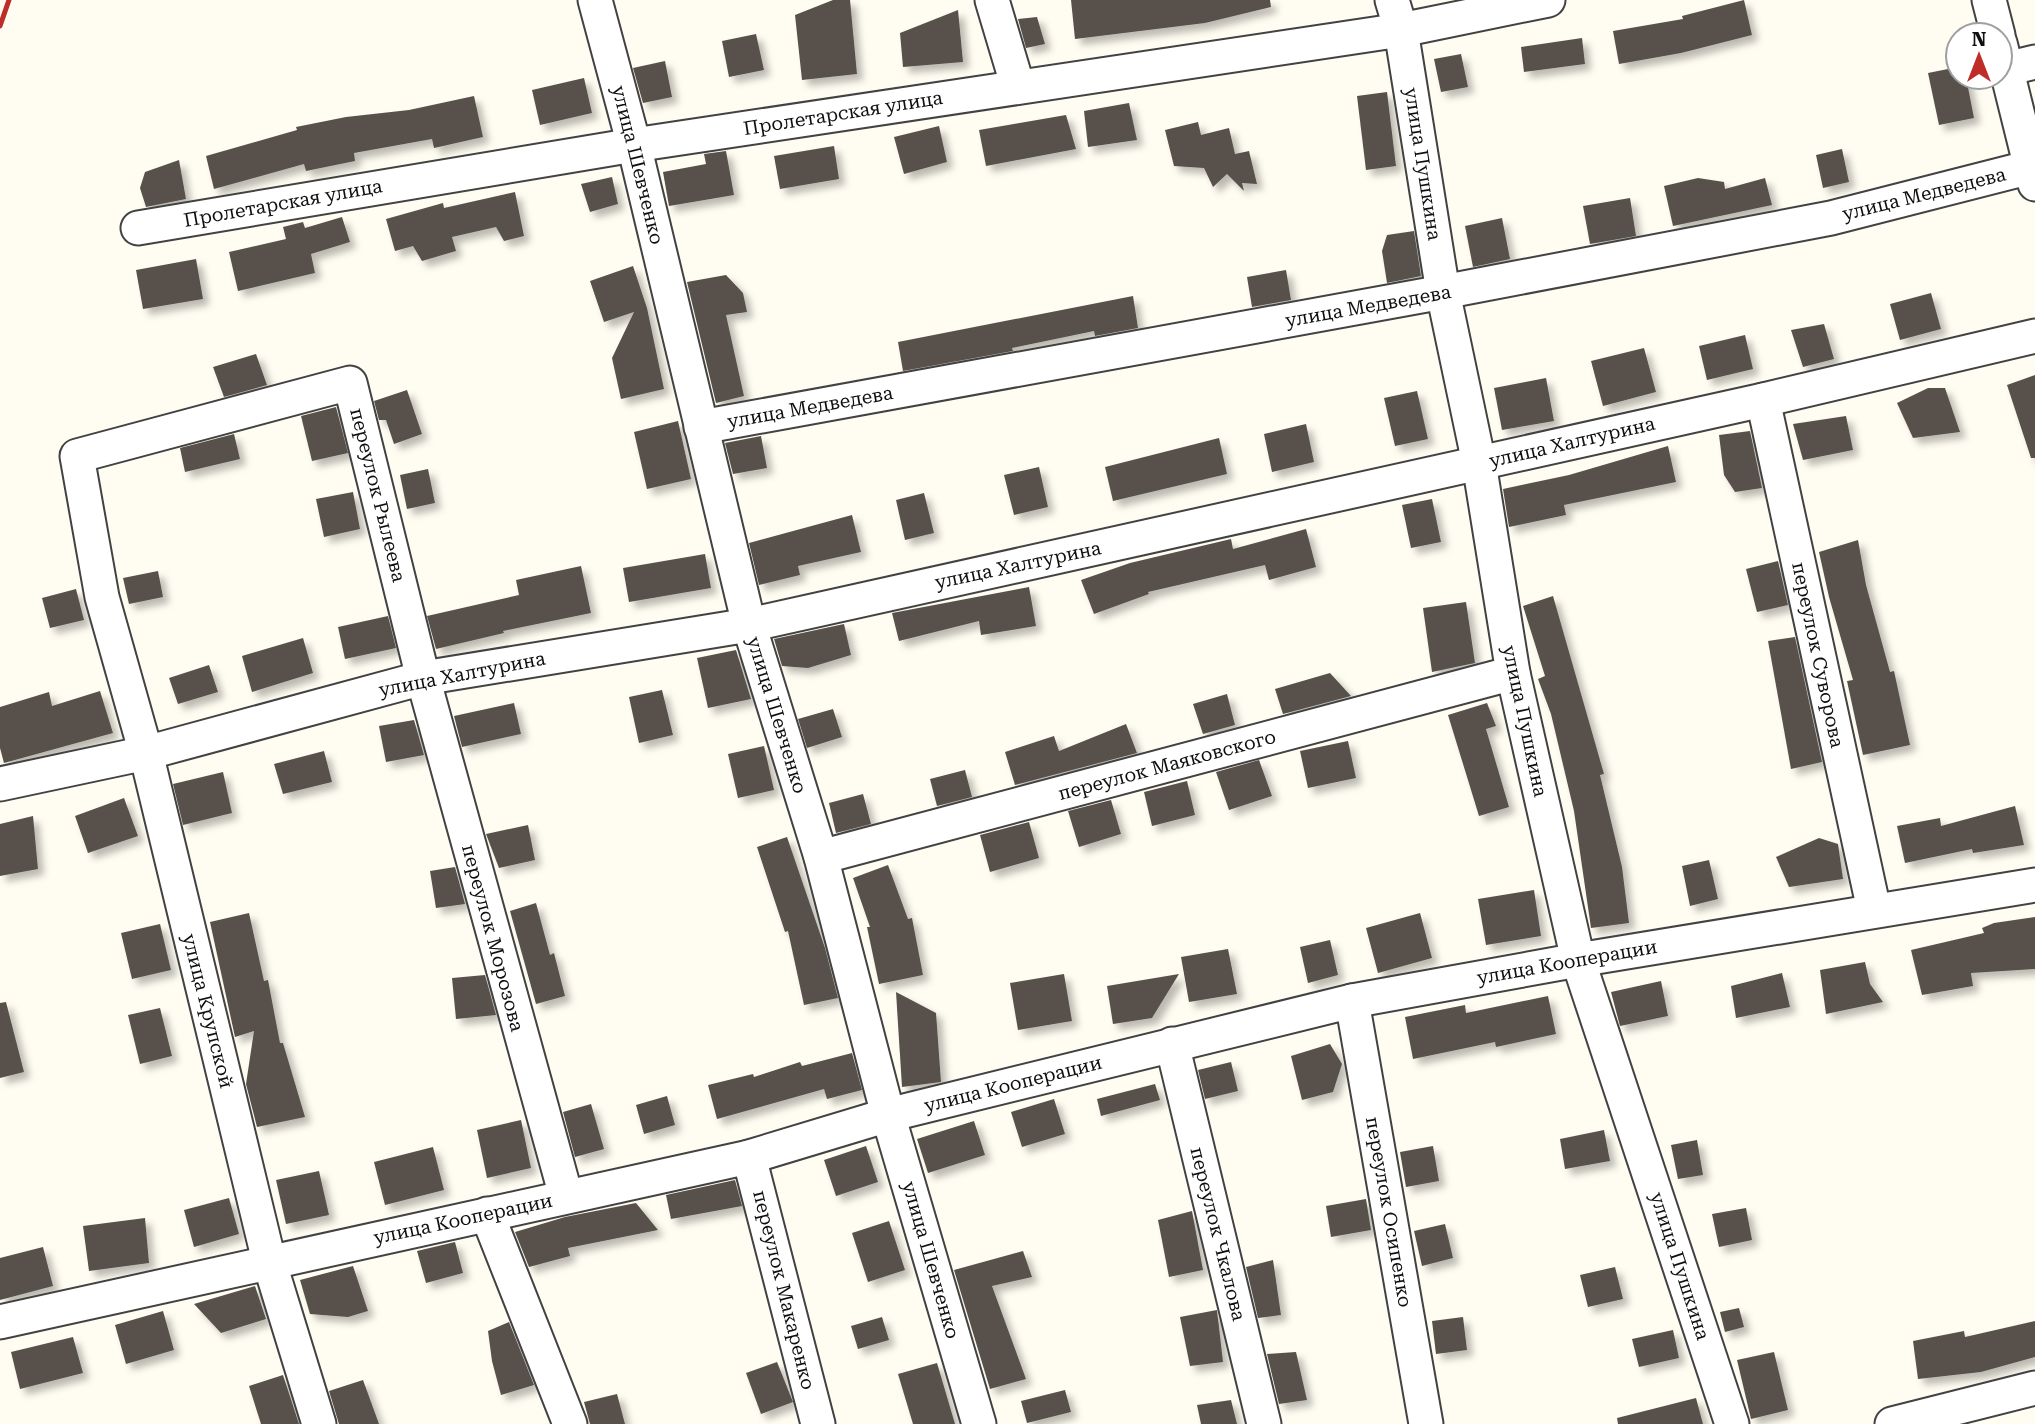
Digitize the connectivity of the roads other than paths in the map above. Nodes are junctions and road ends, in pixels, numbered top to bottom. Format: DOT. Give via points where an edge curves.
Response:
graph roads {
  1 [pos="595,0"];
  2 [pos="992,0"];
  3 [pos="1548,0"];
  4 [pos="1989,0"];
  5 [pos="1396,15"];
  6 [pos="1994,21"];
  7 [pos="2014,58"];
  8 [pos="1018,87"];
  9 [pos="634,145"];
  10 [pos="2033,176"];
  11 [pos="138,228"];
  12 [pos="1443,292"];
  13 [pos="2035,336"];
  14 [pos="1763,400"];
  15 [pos="701,427"];
  16 [pos="77,456"];
  17 [pos="1479,463"];
  18 [pos="749,625"];
  19 [pos="1513,673"];
  20 [pos="423,678"];
  21 [pos="146,753"];
  22 [pos="0,784"];
  23 [pos="821,857"];
  24 [pos="2035,885"];
  25 [pos="1874,911"];
  26 [pos="1578,960"];
  27 [pos="1352,1001"];
  28 [pos="1172,1044"];
  29 [pos="888,1115"];
  30 [pos="749,1157"];
  31 [pos="566,1196"];
  32 [pos="487,1214"];
  33 [pos="269,1261"];
  34 [pos="0,1322"];
  35 [pos="2035,1388"];
  36 [pos="319,1424"];
  37 [pos="570,1424"];
  38 [pos="818,1424"];
  39 [pos="979,1424"];
  40 [pos="1264,1424"];
  41 [pos="1426,1424"];
  42 [pos="1732,1424"];
  43 [pos="1892,1424"];
  1 -- 9 [label="street, улица Шевченко"];
  2 -- 8 [label="street"];
  3 -- 5 [label="street, Пролетарская улица"];
  4 -- 6 [label="street"];
  5 -- 8 [label="street, Пролетарская улица"];
  5 -- 12 [label="street, улица Пушкина"];
  7 -- 10 [label="street"];
  8 -- 9 [label="street, Пролетарская улица"];
  9 -- 11 [label="street, Пролетарская улица"];
  9 -- 15 [label="street, улица Шевченко"];
  10 -- 12 [label="street, улица Медведева"];
  12 -- 15 [label="street, улица Медведева"];
  12 -- 17 [label="street, улица Пушкина"];
  13 -- 14 [label="street, улица Халтурина"];
  14 -- 17 [label="street, улица Халтурина"];
  14 -- 25 [label="street, переулок Суворова"];
  15 -- 18 [label="street, улица Шевченко"];
  16 -- 20 [label="street, переулок Рылеева" via="350,383"];
  16 -- 21 [label="street, улица Крупской" via="102,597"];
  17 -- 18 [label="street, улица Халтурина"];
  17 -- 19 [label="street, улица Пушкина"];
  18 -- 20 [label="street, улица Халтурина"];
  18 -- 23 [label="street, улица Шевченко"];
  19 -- 23 [label="street, переулок Маяковского"];
  19 -- 26 [label="street, улица Пушкина"];
  20 -- 21 [label="street, улица Халтурина"];
  20 -- 31 [label="street, переулок Морозова"];
  21 -- 22 [label="street, улица Халтурина"];
  21 -- 33 [label="street, улица Крупской"];
  23 -- 29 [label="street, улица Шевченко"];
  24 -- 25 [label="street, улица Кооперации"];
  25 -- 26 [label="street, улица Кооперации"];
  26 -- 27 [label="street, улица Кооперации"];
  26 -- 42 [label="street, улица Пушкина"];
  27 -- 28 [label="street, улица Кооперации"];
  27 -- 41 [label="street, переулок Осипенко"];
  28 -- 29 [label="street, улица Кооперации"];
  28 -- 40 [label="street, переулок Чкалова"];
  29 -- 30 [label="street, улица Кооперации"];
  29 -- 39 [label="street, улица Шевченко"];
  30 -- 31 [label="street, улица Кооперации"];
  30 -- 38 [label="street, переулок Макаренко"];
  31 -- 32 [label="street, улица Кооперации"];
  32 -- 33 [label="street, улица Кооперации"];
  32 -- 37 [label="street"];
  33 -- 34 [label="street, улица Кооперации"];
  33 -- 36 [label="street, улица Крупской"];
  35 -- 43 [label="street"];
}
